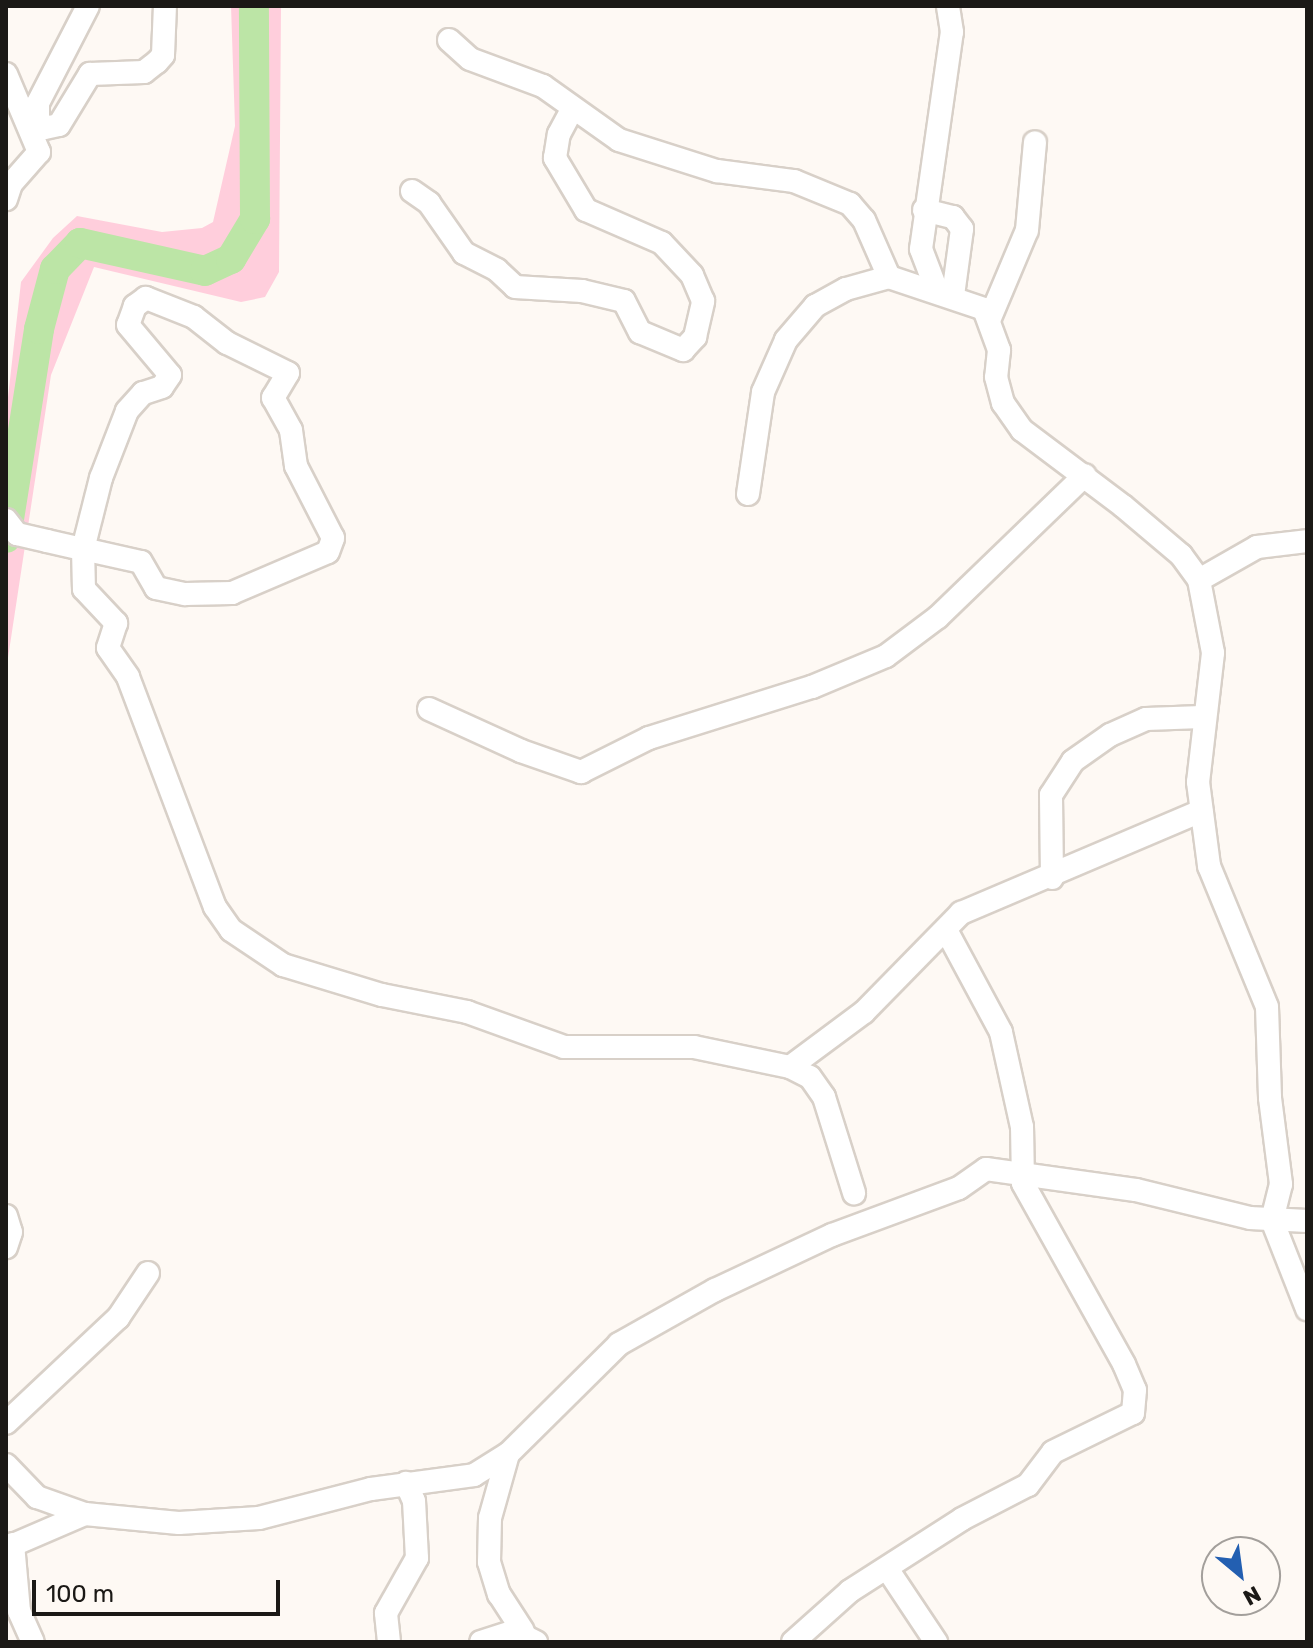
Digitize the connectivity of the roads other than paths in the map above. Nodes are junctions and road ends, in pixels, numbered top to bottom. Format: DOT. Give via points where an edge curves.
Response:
graph roads {
  1 [pos="88,6"];
  2 [pos="165,6"];
  3 [pos="948,6"];
  4 [pos="449,40"];
  5 [pos="6,74"];
  6 [pos="571,111"];
  7 [pos="1035,142"];
  8 [pos="412,191"];
  9 [pos="6,199"];
  10 [pos="924,210"];
  11 [pos="889,277"];
  12 [pos="963,302"];
  13 [pos="1085,475"];
  14 [pos="748,494"];
  15 [pos="6,520"];
  16 [pos="1307,541"];
  17 [pos="83,549"];
  18 [pos="1199,580"];
  19 [pos="429,709"];
  20 [pos="1202,717"];
  21 [pos="1201,811"];
  22 [pos="1052,878"];
  23 [pos="946,930"];
  24 [pos="790,1067"];
  25 [pos="1023,1175"];
  26 [pos="854,1193"];
  27 [pos="6,1216"];
  28 [pos="1272,1220"];
  29 [pos="1307,1221"];
  30 [pos="6,1247"];
  31 [pos="148,1273"];
  32 [pos="1307,1309"];
  33 [pos="6,1423"];
  34 [pos="508,1454"];
  35 [pos="6,1465"];
  36 [pos="406,1483"];
  37 [pos="85,1514"];
  38 [pos="10,1546"];
  39 [pos="888,1570"];
  40 [pos="529,1637"];
  41 [pos="33,1642"];
  42 [pos="389,1642"];
  43 [pos="481,1642"];
  44 [pos="793,1642"];
  45 [pos="936,1642"];
  1 -- 2 [label="street" via="38,103 38,119 45,128 59,125 90,74 144,72 157,62 163,55"];
  3 -- 10 [label="street" via="952,32"];
  4 -- 6 [label="street" via="470,59 543,86"];
  5 -- 9 [label="street" via="39,152 11,184"];
  6 -- 8 [label="street" via="555,158 586,210 626,225 645,241 662,243 692,275 703,301 695,337 683,350 640,332 624,301 582,291 515,287 464,253 429,203"];
  6 -- 11 [label="street" via="619,140 661,156 834,194 864,220"];
  7 -- 12 [label="street" via="1027,230"];
  10 -- 12 [label="street" via="922,259"];
  10 -- 12 [label="street" via="953,217 962,229"];
  11 -- 12 [label="street"];
  11 -- 14 [label="street" via="846,289 815,306 786,340 763,392"];
  12 -- 13 [label="street" via="1003,403 1032,439"];
  13 -- 18 [label="street" via="1181,555"];
  13 -- 19 [label="street" via="938,617 886,656 812,687 649,738 581,772"];
  15 -- 17 [label="street" via="17,534"];
  16 -- 18 [label="street" via="1257,547"];
  17 -- 17 [label="street" via="141,562 156,588 185,594 232,593 328,552 333,538 296,466 291,430 273,398 288,373 227,343 194,317 146,298 135,306 128,325 170,375 162,387 143,393 127,411 101,478"];
  17 -- 24 [label="street" via="84,589 116,623 108,648 128,677 215,907 250,946 283,965 382,995 467,1012 564,1047 694,1047"];
  18 -- 20 [label="street" via="1213,653"];
  20 -- 21 [label="street"];
  20 -- 22 [label="street" via="1146,719 1110,735 1073,761 1051,795"];
  21 -- 22 [label="street"];
  21 -- 28 [label="street" via="1220,900 1261,988 1269,1019 1270,1098 1281,1184"];
  22 -- 23 [label="street" via="961,913"];
  23 -- 24 [label="street" via="864,1012"];
  23 -- 25 [label="street" via="1001,1032 1022,1127"];
  24 -- 26 [label="street" via="810,1077 824,1097"];
  25 -- 28 [label="street" via="1136,1190"];
  25 -- 34 [label="street" via="986,1169 959,1188 715,1290 619,1344"];
  25 -- 39 [label="street" via="1124,1364 1135,1390 1133,1413 1053,1452 1028,1485 962,1519"];
  27 -- 30 [label="street" via="11,1232"];
  28 -- 29 [label="street"];
  28 -- 32 [label="street"];
  31 -- 33 [label="street" via="118,1318"];
  34 -- 36 [label="street" via="474,1475"];
  34 -- 40 [label="street" via="490,1518 489,1562 499,1594"];
  35 -- 37 [label="street" via="37,1497"];
  36 -- 37 [label="street" via="231,1522"];
  36 -- 42 [label="street" via="414,1501 417,1558 386,1613"];
  37 -- 38 [label="street"];
  38 -- 41 [label="street" via="19,1611"];
  39 -- 44 [label="street" via="850,1591"];
  39 -- 45 [label="street"];
  40 -- 43 [label="street"];
}
